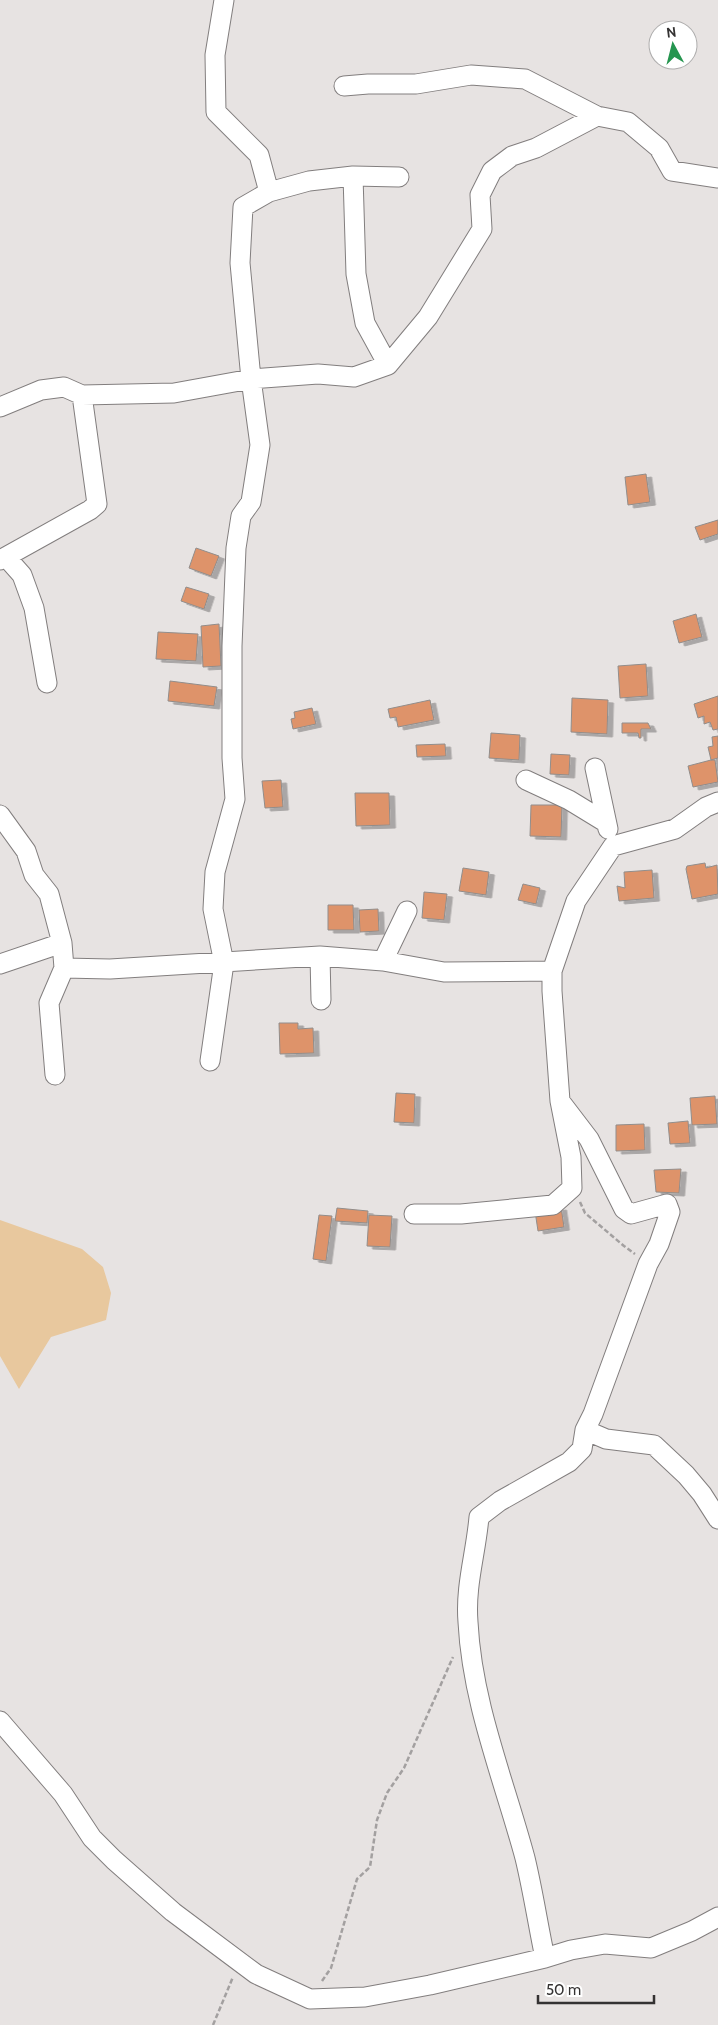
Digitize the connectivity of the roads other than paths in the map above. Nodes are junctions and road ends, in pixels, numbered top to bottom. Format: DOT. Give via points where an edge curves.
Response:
graph roads {
  1 [pos="224,0"];
  2 [pos="344,86"];
  3 [pos="597,116"];
  4 [pos="353,176"];
  5 [pos="399,177"];
  6 [pos="718,178"];
  7 [pos="269,192"];
  8 [pos="388,365"];
  9 [pos="251,379"];
  10 [pos="82,395"];
  11 [pos="0,407"];
  12 [pos="3,559"];
  13 [pos="47,683"];
  14 [pos="595,768"];
  15 [pos="526,780"];
  16 [pos="718,802"];
  17 [pos="0,815"];
  18 [pos="606,822"];
  19 [pos="624,842"];
  20 [pos="407,910"];
  21 [pos="62,943"];
  22 [pos="320,956"];
  23 [pos="383,961"];
  24 [pos="224,963"];
  25 [pos="0,964"];
  26 [pos="64,968"];
  27 [pos="552,971"];
  28 [pos="321,1000"];
  29 [pos="210,1061"];
  30 [pos="55,1075"];
  31 [pos="560,1101"];
  32 [pos="414,1214"];
  33 [pos="585,1430"];
  34 [pos="718,1519"];
  35 [pos="0,1722"];
  36 [pos="718,1918"];
  37 [pos="545,1958"];
  1 -- 7 [label="street" via="215,55 216,112 259,155"];
  2 -- 3 [label="street" via="416,84 471,74 524,78"];
  3 -- 6 [label="street" via="628,122 658,148 672,171"];
  3 -- 8 [label="street" via="536,148 512,156 492,171 480,195 482,228 428,317"];
  4 -- 5 [label="street"];
  4 -- 7 [label="street" via="309,181"];
  4 -- 8 [label="street" via="356,274 363,313 365,323"];
  7 -- 9 [label="street" via="243,206 240,263"];
  8 -- 9 [label="street" via="354,376 318,374"];
  9 -- 10 [label="street" via="174,393"];
  9 -- 24 [label="street" via="260,445 251,502 241,516 236,548 232,646 235,798 215,872 213,909"];
  10 -- 11 [label="street" via="64,388 42,390"];
  10 -- 12 [label="street" via="97,504"];
  12 -- 13 [label="street" via="22,575 34,608"];
  14 -- 18 [label="street"];
  15 -- 18 [label="street"];
  16 -- 19 [label="street" via="694,814 675,829"];
  17 -- 21 [label="street" via="26,851 34,875 49,894"];
  18 -- 19 [label="street" via="610,834"];
  19 -- 27 [label="street" via="609,850 576,901"];
  20 -- 23 [label="street"];
  21 -- 25 [label="street"];
  21 -- 26 [label="street"];
  22 -- 23 [label="street"];
  22 -- 24 [label="street"];
  22 -- 28 [label="street"];
  23 -- 27 [label="street" via="444,972"];
  24 -- 26 [label="street"];
  24 -- 29 [label="street"];
  26 -- 30 [label="street" via="49,1003"];
  27 -- 31 [label="street"];
  31 -- 32 [label="street" via="571,1157 572,1188 553,1205 461,1214"];
  31 -- 33 [label="street" via="589,1139 624,1209 631,1214 667,1204 670,1212"];
  33 -- 34 [label="street" via="606,1439 654,1445 686,1475"];
  33 -- 37 [label="street" via="582,1449 569,1462 500,1501 479,1517 476,1550 467,1586 476,1687 525,1859"];
  35 -- 37 [label="street" via="63,1794 92,1838 108,1854 173,1912 256,1974 310,1999 364,1998"];
  36 -- 37 [label="street" via="651,1948 605,1944"];
}
